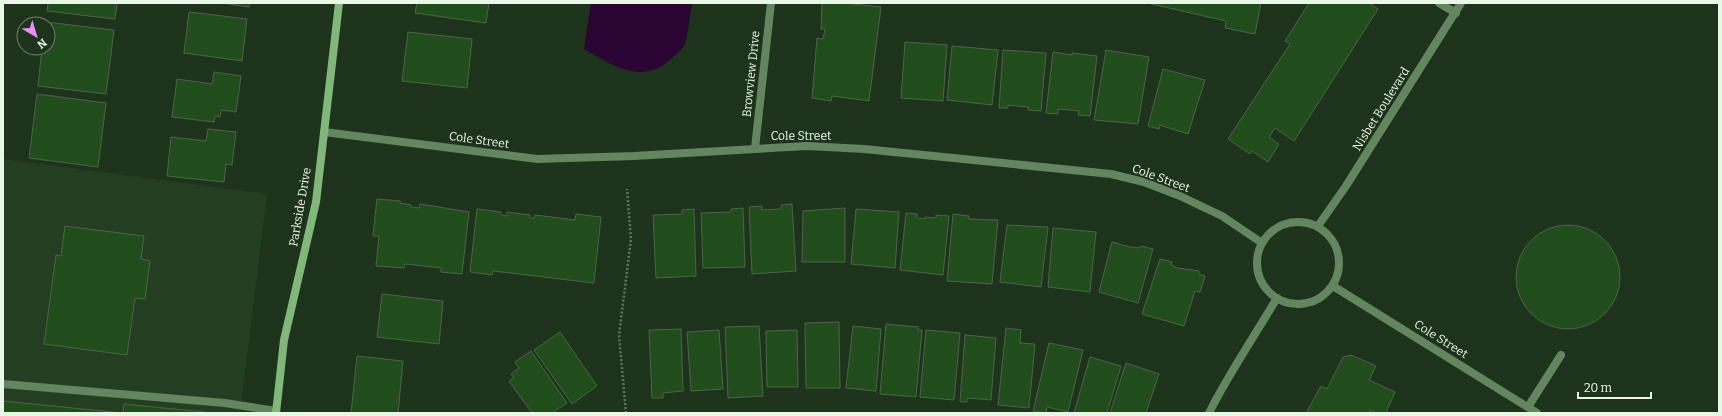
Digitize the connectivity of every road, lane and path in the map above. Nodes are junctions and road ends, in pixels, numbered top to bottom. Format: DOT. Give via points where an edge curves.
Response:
graph roads {
  1 [pos="339,3"];
  2 [pos="770,3"];
  3 [pos="1439,3"];
  4 [pos="1461,3"];
  5 [pos="1456,13"];
  6 [pos="324,132"];
  7 [pos="755,148"];
  8 [pos="627,189"];
  9 [pos="1318,226"];
  10 [pos="1262,243"];
  11 [pos="1333,286"];
  12 [pos="1277,298"];
  13 [pos="1561,355"];
  14 [pos="3,384"];
  15 [pos="1528,407"];
  16 [pos="276,412"];
  17 [pos="626,413"];
  18 [pos="1209,413"];
  19 [pos="1537,413"];
  1 -- 6 [label="main road, Parkside Drive"];
  2 -- 7 [label="street, Browview Drive"];
  3 -- 5 [label="street"];
  4 -- 5 [label="street, Nisbet Boulevard"];
  5 -- 9 [label="street, Nisbet Boulevard"];
  6 -- 7 [label="street, Cole Street" via="537,159"];
  6 -- 16 [label="main road, Parkside Drive" via="316,202 284,340"];
  7 -- 10 [label="street, Cole Street" via="807,146 864,149 1112,174 1144,182 1180,196 1222,216"];
  8 -- 17 [label="path" via="631,239 619,335"];
  9 -- 10 [label="street" via="1306,222 1293,222 1280,226"];
  9 -- 11 [label="street" via="1334,242 1338,252 1340,264"];
  10 -- 12 [label="street" via="1257,267 1260,279 1267,290"];
  11 -- 12 [label="street" via="1313,302 1288,303"];
  11 -- 15 [label="street, Cole Street"];
  12 -- 18 [label="street" via="1225,381"];
  13 -- 15 [label="street"];
  14 -- 16 [label="street" via="225,403"];
  15 -- 19 [label="street, Cole Street"];
}
